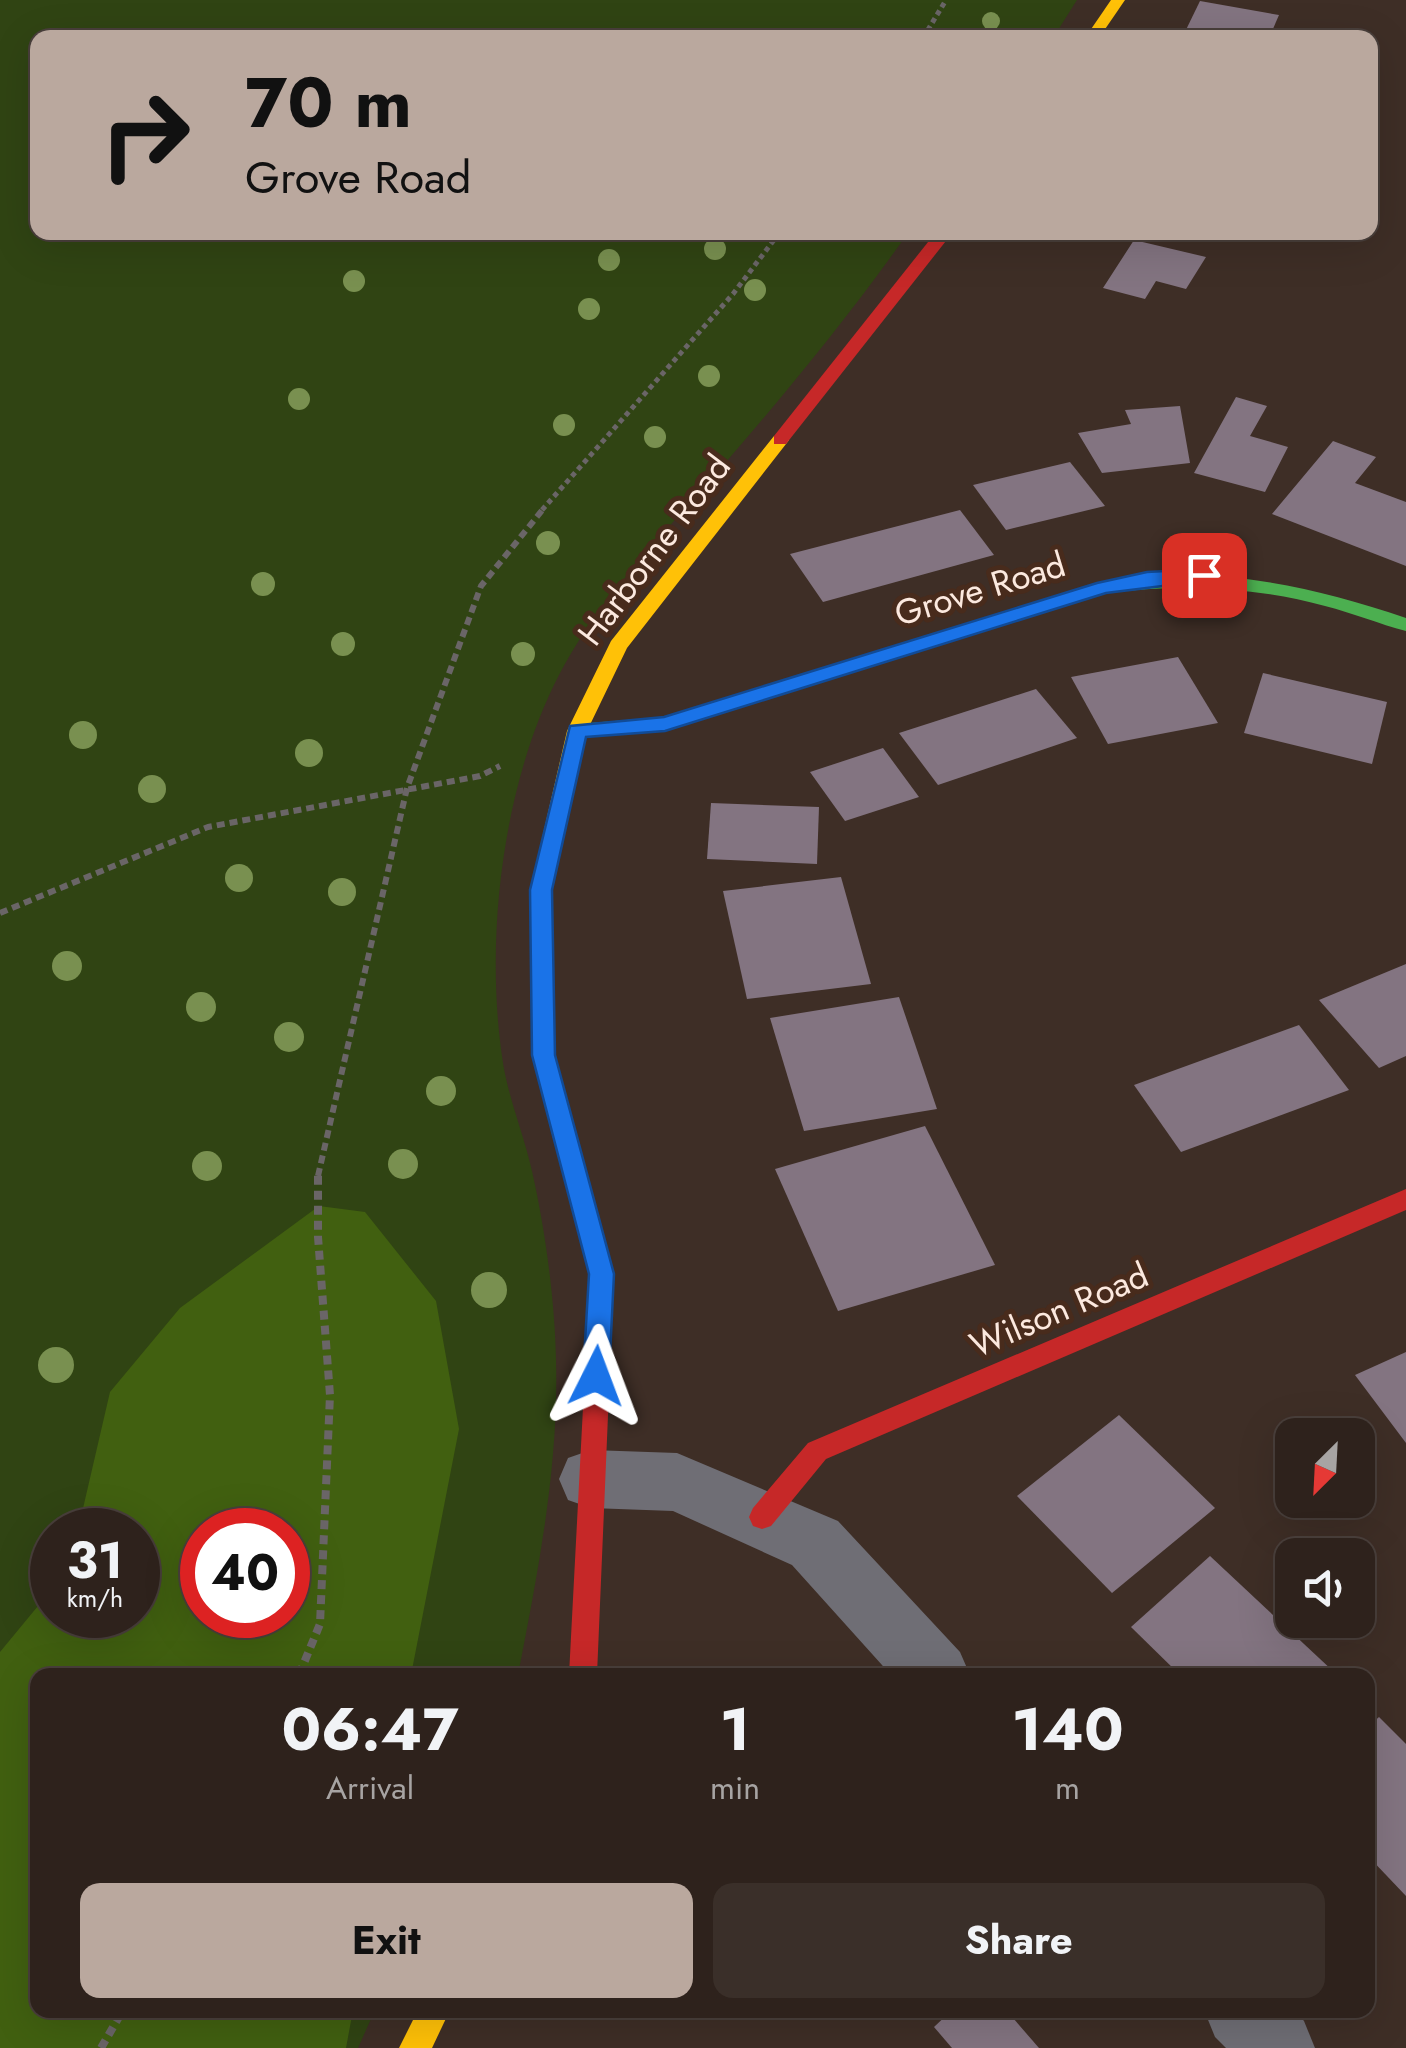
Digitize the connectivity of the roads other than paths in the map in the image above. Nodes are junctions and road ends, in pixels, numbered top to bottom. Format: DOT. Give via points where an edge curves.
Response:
graph roads {
  1 [pos="1118,0"];
  2 [pos="1097,30"];
  3 [pos="939,240"];
  4 [pos="1406,625"];
  5 [pos="577,731"];
  6 [pos="1406,1199"];
  7 [pos="591,1479"];
  8 [pos="762,1517"];
  9 [pos="583,1668"];
  10 [pos="930,1668"];
  11 [pos="431,2018"];
  12 [pos="1249,2018"];
  13 [pos="415,2048"];
  14 [pos="1277,2048"];
  1 -- 2 [label="street"];
  3 -- 5 [label="street, Harborne Road" via="618,646"];
  4 -- 5 [label="street, Grove Road" via="1266,581 1147,578 665,724"];
  5 -- 7 [label="street, Harborne Road" via="541,890 544,1055 602,1274"];
  6 -- 8 [label="street, Wilson Road" via="818,1452"];
  7 -- 8 [label="street" via="677,1482"];
  7 -- 9 [label="street, Harborne Road"];
  8 -- 10 [label="street" via="816,1544"];
  11 -- 13 [label="street"];
  12 -- 14 [label="street"];
}
